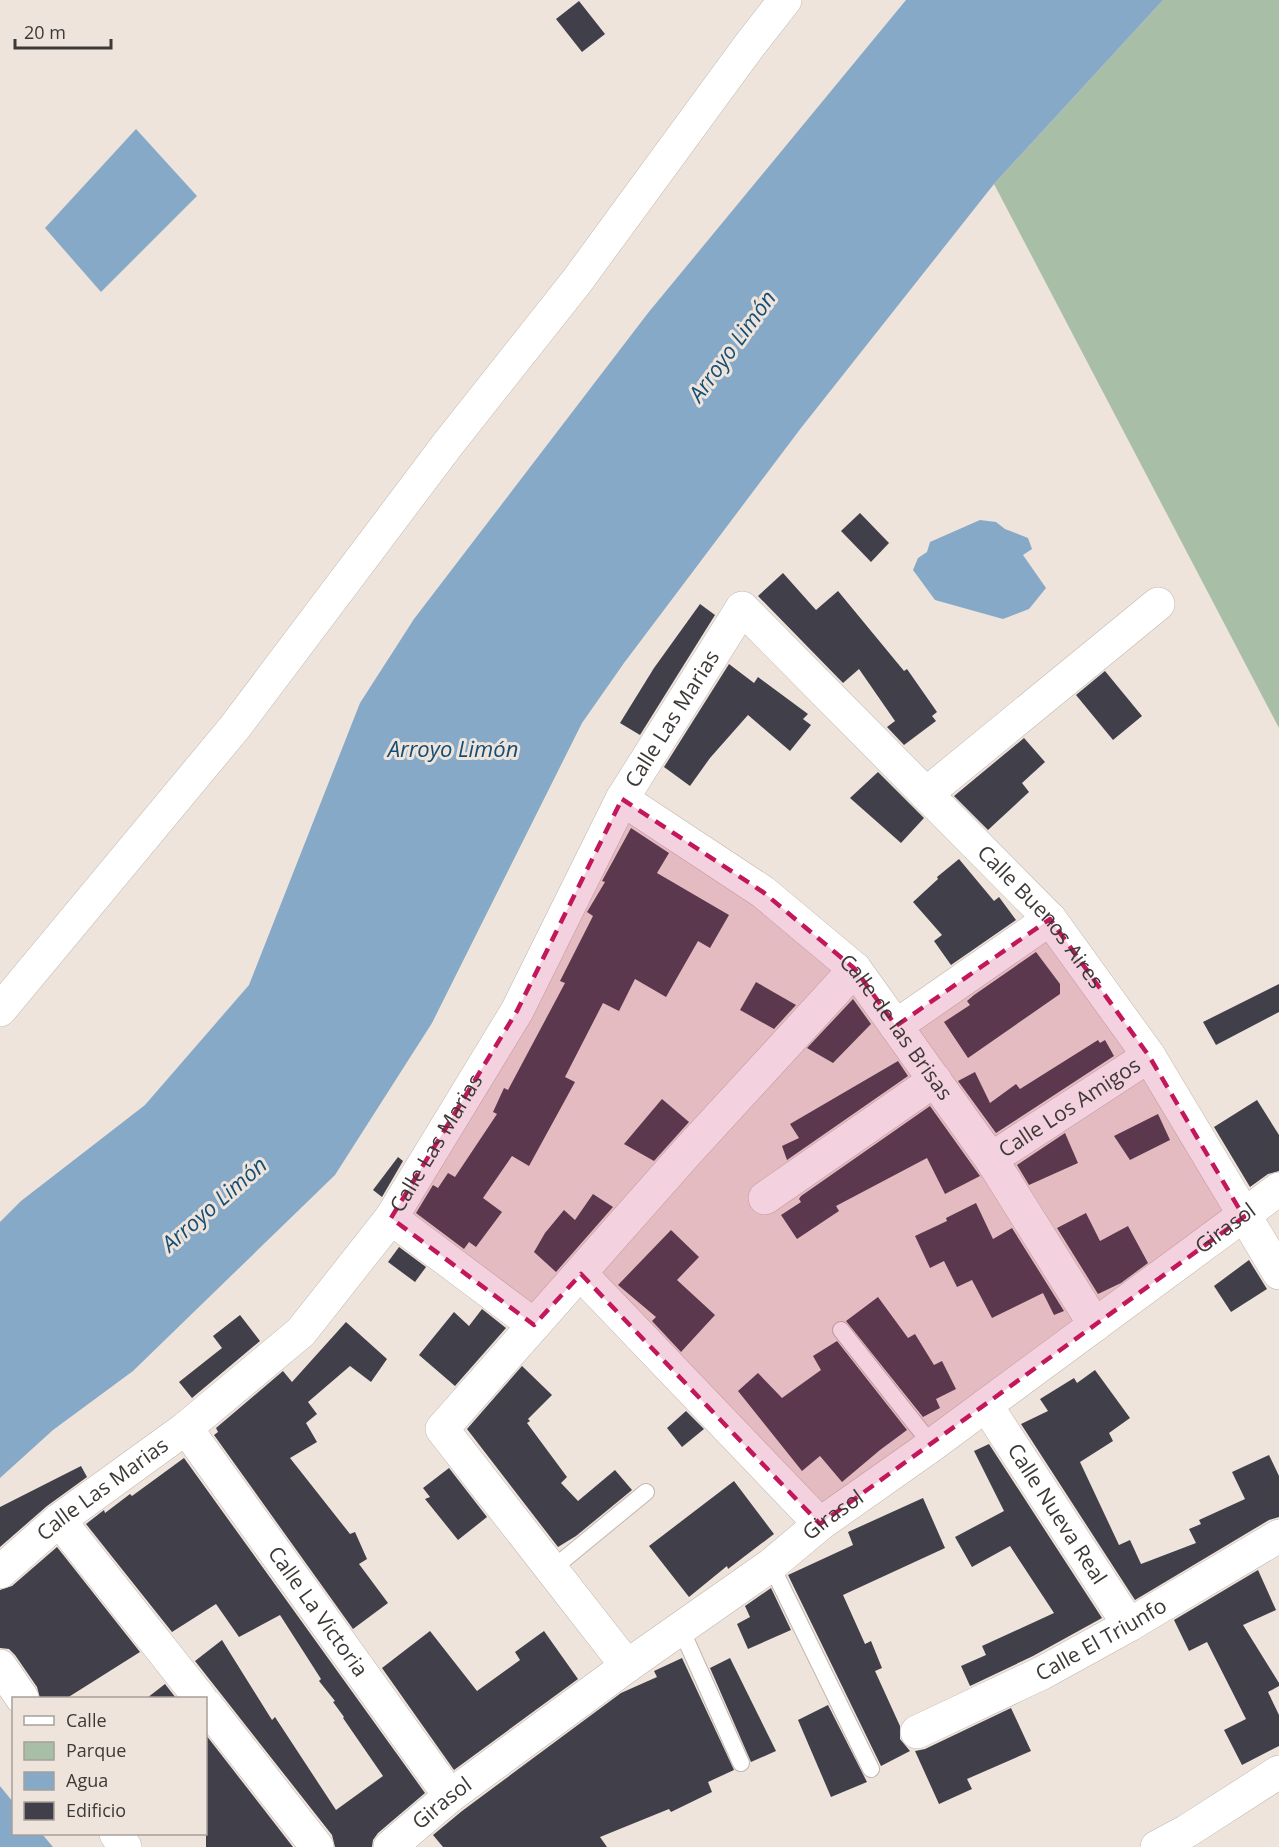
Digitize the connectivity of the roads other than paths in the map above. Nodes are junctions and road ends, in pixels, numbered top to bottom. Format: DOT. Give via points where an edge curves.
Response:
graph roads {
  1 [pos="785,0"];
  2 [pos="1158,604"];
  3 [pos="742,608"];
  4 [pos="926,794"];
  5 [pos="622,799"];
  6 [pos="1050,919"];
  7 [pos="855,969"];
  8 [pos="0,1010"];
  9 [pos="896,1026"];
  10 [pos="1149,1056"];
  11 [pos="935,1080"];
  12 [pos="991,1159"];
  13 [pos="1279,1189"];
  14 [pos="765,1198"];
  15 [pos="1244,1217"];
  16 [pos="391,1218"];
  17 [pos="1279,1273"];
  18 [pos="581,1274"];
  19 [pos="534,1325"];
  20 [pos="1095,1325"];
  21 [pos="841,1330"];
  22 [pos="986,1405"];
  23 [pos="186,1428"];
  24 [pos="932,1445"];
  25 [pos="646,1491"];
  26 [pos="60,1520"];
  27 [pos="820,1524"];
  28 [pos="1279,1536"];
  29 [pos="771,1565"];
  30 [pos="551,1570"];
  31 [pos="0,1572"];
  32 [pos="1128,1625"];
  33 [pos="681,1629"];
  34 [pos="0,1666"];
  35 [pos="627,1666"];
  36 [pos="21,1697"];
  37 [pos="199,1697"];
  38 [pos="207,1706"];
  39 [pos="917,1732"];
  40 [pos="741,1763"];
  41 [pos="871,1769"];
  42 [pos="1279,1772"];
  43 [pos="450,1796"];
  44 [pos="317,1847"];
  45 [pos="390,1847"];
  46 [pos="1157,1847"];
  1 -- 8 [label="street" via="577,281 448,444 235,728"];
  2 -- 4 [label="street"];
  3 -- 4 [label="street, Calle Buenos Aires"];
  3 -- 5 [label="street, Calle Las Marias"];
  4 -- 6 [label="street, Calle Buenos Aires"];
  5 -- 7 [label="street, Calle de las Brisas" via="763,892"];
  5 -- 16 [label="street, Calle Las Marias" via="517,1011"];
  6 -- 9 [label="street"];
  6 -- 10 [label="street, Calle Buenos Aires"];
  7 -- 9 [label="street, Calle de las Brisas"];
  7 -- 18 [label="street"];
  9 -- 11 [label="street, Calle de las Brisas"];
  10 -- 12 [label="street, Calle Los Amigos"];
  10 -- 15 [label="street, Calle Buenos Aires"];
  11 -- 12 [label="street, Calle de las Brisas"];
  11 -- 14 [label="street"];
  12 -- 20 [label="street, Calle de las Brisas"];
  13 -- 15 [label="street, Girasol"];
  15 -- 17 [label="street, Calle Buenos Aires"];
  15 -- 20 [label="street, Girasol"];
  16 -- 19 [label="street"];
  16 -- 23 [label="street, Calle Las Marias" via="301,1332"];
  18 -- 19 [label="street"];
  18 -- 27 [label="street"];
  19 -- 30 [label="street" via="442,1430"];
  20 -- 22 [label="street, Girasol"];
  21 -- 24 [label="lane"];
  22 -- 24 [label="street, Girasol"];
  22 -- 32 [label="street, Calle Nueva Real"];
  23 -- 26 [label="street, Calle Las Marias"];
  23 -- 43 [label="street, Calle La Victoria"];
  24 -- 27 [label="street, Girasol"];
  25 -- 30 [label="lane"];
  26 -- 31 [label="street, Calle Las Marias"];
  26 -- 37 [label="street"];
  27 -- 29 [label="street, Girasol"];
  28 -- 32 [label="street, Calle El Triunfo"];
  29 -- 33 [label="street, Girasol"];
  29 -- 41 [label="lane"];
  30 -- 35 [label="street"];
  32 -- 39 [label="street, Calle El Triunfo" via="1042,1673"];
  33 -- 35 [label="street, Girasol"];
  33 -- 40 [label="lane"];
  34 -- 36 [label="street"];
  35 -- 43 [label="street, Girasol"];
  38 -- 44 [label="street"];
  42 -- 46 [label="street"];
  43 -- 45 [label="street, Girasol"];
}
